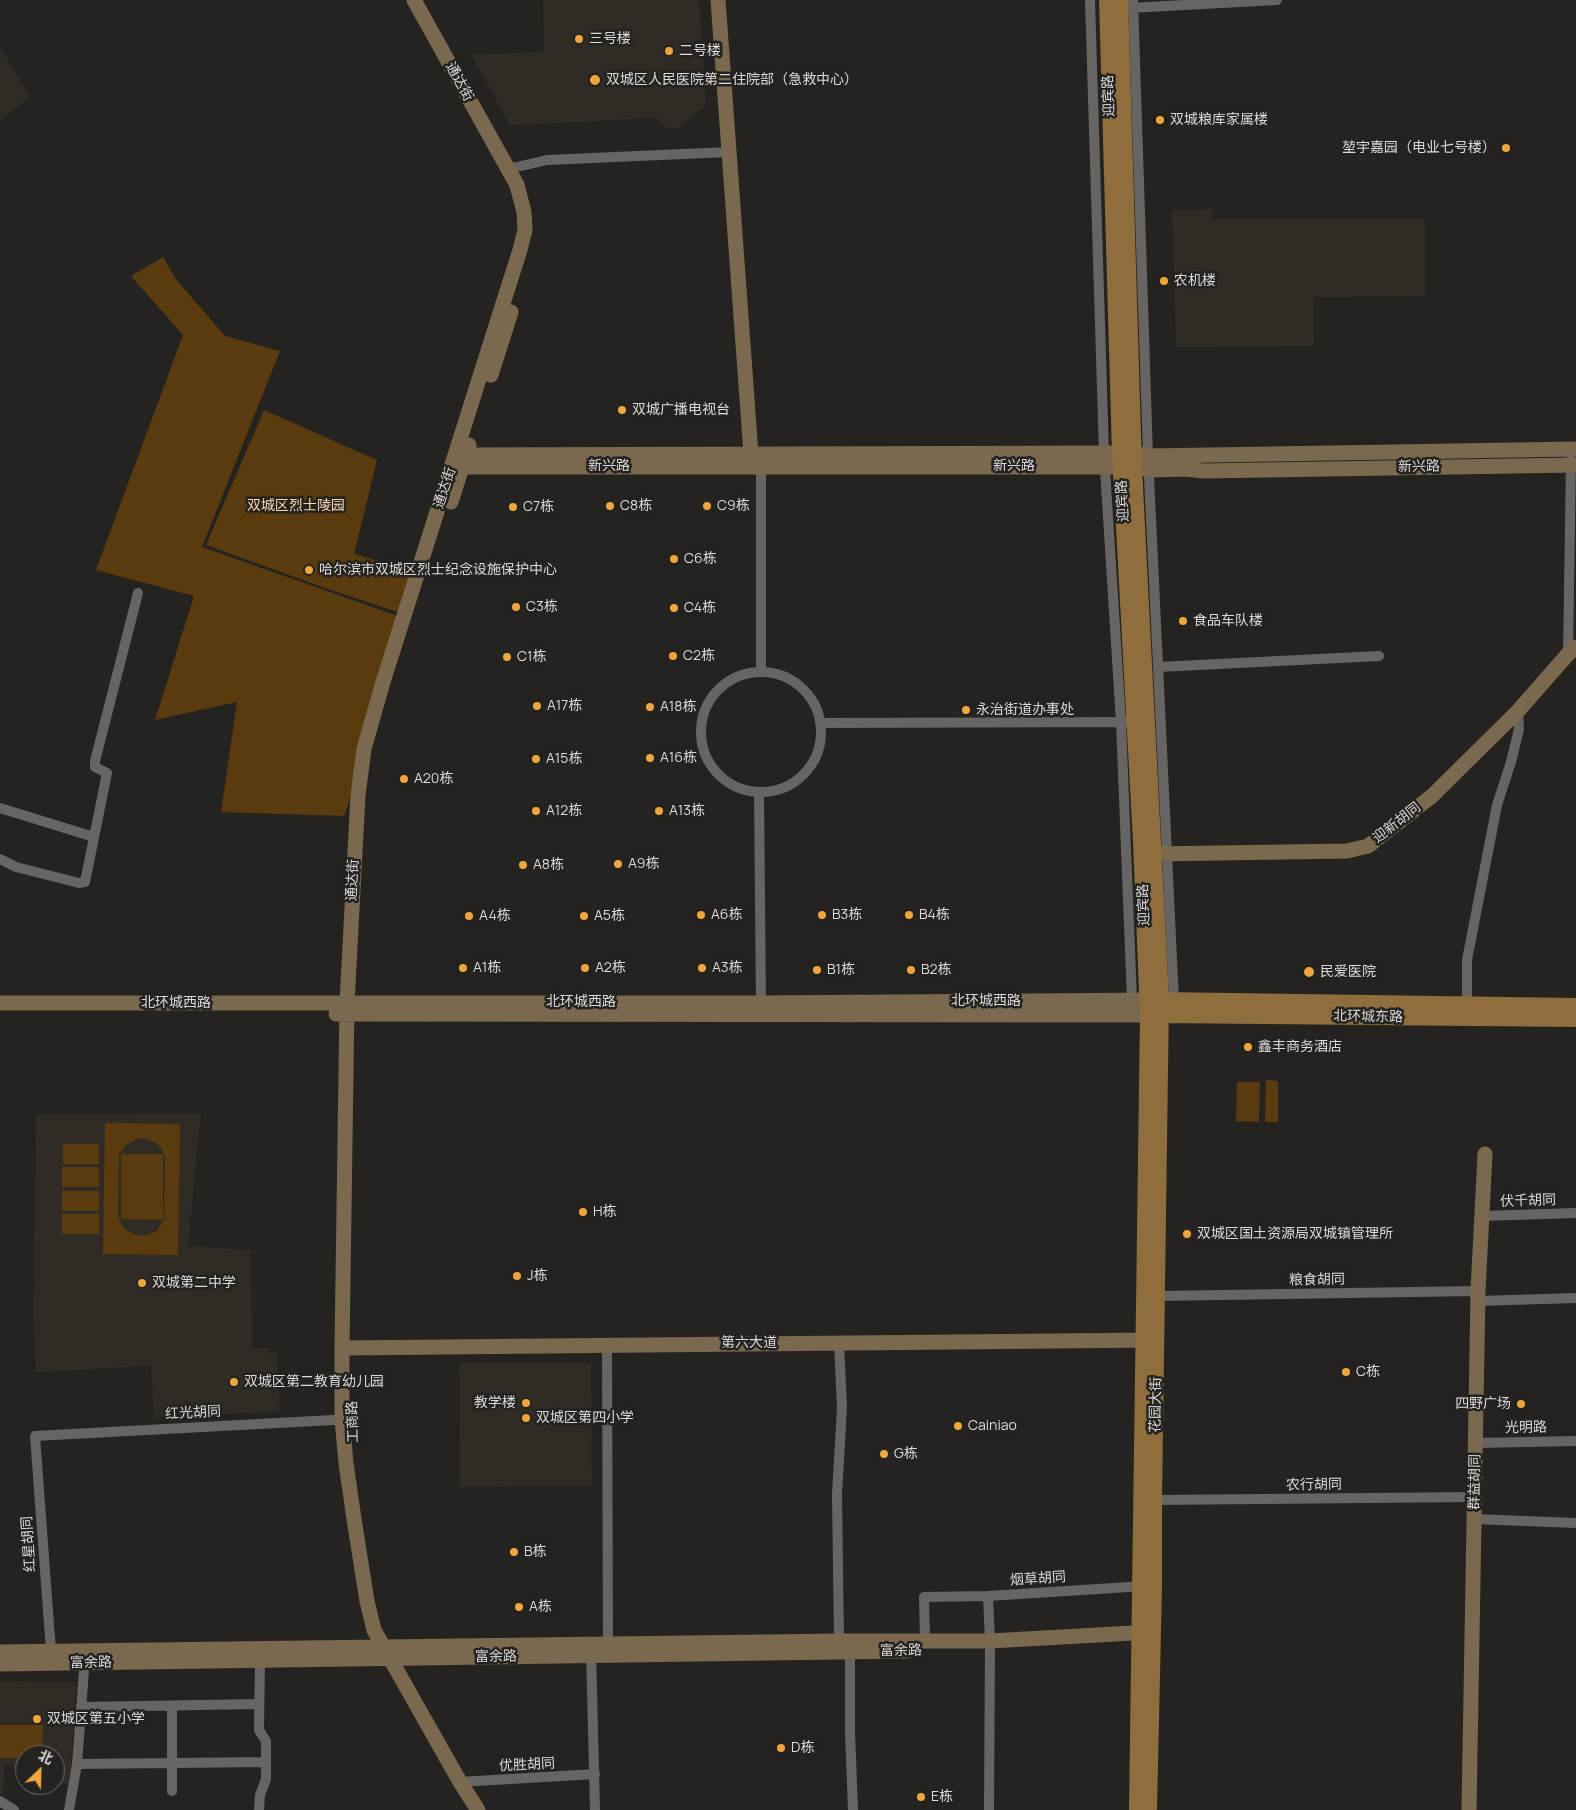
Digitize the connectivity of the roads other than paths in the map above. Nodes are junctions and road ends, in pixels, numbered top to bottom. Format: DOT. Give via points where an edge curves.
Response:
graph roads {
  1 [pos="414,0"];
  2 [pos="426,0"];
  3 [pos="718,0"];
  4 [pos="1090,0"];
  5 [pos="1277,0"];
  6 [pos="1123,3"];
  7 [pos="729,152"];
  8 [pos="513,168"];
  9 [pos="1573,449"];
  10 [pos="756,460"];
  11 [pos="459,461"];
  12 [pos="1127,461"];
  13 [pos="1574,465"];
  14 [pos="1573,521"];
  15 [pos="138,593"];
  16 [pos="1572,651"];
  17 [pos="1379,656"];
  18 [pos="1154,671"];
  19 [pos="761,672"];
  20 [pos="1518,711"];
  21 [pos="1134,722"];
  22 [pos="820,723"];
  23 [pos="759,793"];
  24 [pos="0,808"];
  25 [pos="94,837"];
  26 [pos="1161,854"];
  27 [pos="0,859"];
  28 [pos="0,1003"];
  29 [pos="1467,1005"];
  30 [pos="1154,1006"];
  31 [pos="1576,1006"];
  32 [pos="352,1008"];
  33 [pos="761,1009"];
  34 [pos="0,1014"];
  35 [pos="1576,1019"];
  36 [pos="1485,1154"];
  37 [pos="1576,1213"];
  38 [pos="1482,1216"];
  39 [pos="1157,1296"];
  40 [pos="1478,1296"];
  41 [pos="1576,1298"];
  42 [pos="1150,1340"];
  43 [pos="839,1343"];
  44 [pos="607,1344"];
  45 [pos="347,1348"];
  46 [pos="347,1419"];
  47 [pos="34,1436"];
  48 [pos="1576,1441"];
  49 [pos="1476,1443"];
  50 [pos="1475,1497"];
  51 [pos="1154,1500"];
  52 [pos="1474,1519"];
  53 [pos="1576,1523"];
  54 [pos="1147,1586"];
  55 [pos="988,1596"];
  56 [pos="1146,1632"];
  57 [pos="925,1640"];
  58 [pos="990,1641"];
  59 [pos="608,1645"];
  60 [pos="845,1646"];
  61 [pos="591,1650"];
  62 [pos="51,1651"];
  63 [pos="0,1652"];
  64 [pos="393,1652"];
  65 [pos="85,1657"];
  66 [pos="260,1661"];
  67 [pos="0,1664"];
  68 [pos="259,1704"];
  69 [pos="172,1706"];
  70 [pos="81,1707"];
  71 [pos="266,1762"];
  72 [pos="172,1763"];
  73 [pos="77,1764"];
  74 [pos="594,1774"];
  75 [pos="464,1782"];
  76 [pos="172,1791"];
  77 [pos="0,1802"];
  78 [pos="14,1810"];
  79 [pos="69,1810"];
  80 [pos="259,1810"];
  81 [pos="478,1810"];
  82 [pos="488,1810"];
  83 [pos="596,1810"];
  84 [pos="853,1810"];
  85 [pos="989,1810"];
  86 [pos="1137,1810"];
  87 [pos="1149,1810"];
  88 [pos="1469,1810"];
  1 -- 8 [label="main road, 通达街" via="481,122"];
  2 -- 8 [label="main road, 通达街"];
  3 -- 7 [label="main road"];
  4 -- 12 [label="street"];
  5 -- 6 [label="street"];
  6 -- 12 [label="main road, 迎宾路"];
  7 -- 8 [label="street" via="547,160"];
  7 -- 10 [label="main road"];
  8 -- 11 [label="main road, 通达街" via="522,199 524,230"];
  9 -- 12 [label="main road, 新兴路"];
  9 -- 13 [label="street"];
  10 -- 11 [label="main road, 新兴路"];
  10 -- 12 [label="main road, 新兴路"];
  10 -- 19 [label="street"];
  11 -- 32 [label="main road, 通达街" via="364,749 358,795"];
  12 -- 13 [label="main road, 新兴路" via="1203,471"];
  12 -- 18 [label="main road, 迎宾路"];
  12 -- 21 [label="main road, 迎宾路"];
  13 -- 14 [label="street"];
  14 -- 16 [label="street"];
  15 -- 25 [label="street" via="95,761 95,767 106,773"];
  16 -- 20 [label="main road, 迎新胡同"];
  17 -- 18 [label="street"];
  18 -- 21 [label="main road, 迎宾路"];
  18 -- 26 [label="street"];
  19 -- 22 [label="street" via="780,675 797,684 810,697"];
  19 -- 23 [label="street" via="740,675 722,686 708,702 701,721 701,742 708,762 721,778 738,789"];
  20 -- 26 [label="main road, 迎新胡同" via="1432,796 1368,846 1347,851"];
  20 -- 29 [label="street" via="1519,729 1497,805 1467,960"];
  21 -- 22 [label="street"];
  21 -- 26 [label="main road, 迎宾路"];
  21 -- 30 [label="main road, 迎宾路"];
  22 -- 23 [label="street" via="822,733 818,752 809,769 795,782 778,790"];
  23 -- 33 [label="street"];
  24 -- 25 [label="street"];
  25 -- 27 [label="street" via="85,882 16,866"];
  26 -- 30 [label="main road, 迎宾路"];
  28 -- 32 [label="main road, 北环城西路"];
  29 -- 30 [label="main road, 北环城东路"];
  29 -- 31 [label="main road, 北环城东路"];
  30 -- 33 [label="main road, 北环城西路"];
  30 -- 33 [label="main road, 北环城西路"];
  30 -- 35 [label="main road, 北环城东路"];
  30 -- 39 [label="main road, 花园大街"];
  30 -- 42 [label="main road, 花园大街"];
  32 -- 33 [label="main road, 北环城西路"];
  32 -- 34 [label="main road, 北环城西路"];
  32 -- 45 [label="main road, 工商路"];
  36 -- 38 [label="main road, 群益胡同"];
  37 -- 38 [label="street, 伏千胡同"];
  38 -- 40 [label="main road, 群益胡同"];
  39 -- 40 [label="street, 粮食胡同"];
  39 -- 42 [label="main road, 花园大街"];
  40 -- 41 [label="street, 粮食胡同"];
  40 -- 49 [label="main road, 群益胡同"];
  42 -- 43 [label="main road, 第六大道"];
  42 -- 51 [label="main road, 花园大街"];
  42 -- 54 [label="main road, 花园大街"];
  43 -- 44 [label="main road, 第六大道"];
  43 -- 60 [label="street" via="842,1408 837,1494"];
  44 -- 45 [label="main road, 第六大道"];
  44 -- 59 [label="street"];
  45 -- 46 [label="main road, 工商路"];
  46 -- 47 [label="street, 红光胡同"];
  46 -- 64 [label="main road, 工商路" via="346,1463 368,1601 374,1630"];
  47 -- 62 [label="street, 红星胡同"];
  48 -- 49 [label="street, 光明路"];
  49 -- 50 [label="main road, 群益胡同"];
  50 -- 51 [label="street, 农行胡同"];
  50 -- 52 [label="main road, 群益胡同"];
  51 -- 54 [label="main road, 花园大街"];
  52 -- 53 [label="street"];
  52 -- 88 [label="main road, 群益胡同"];
  54 -- 55 [label="street, 烟草胡同"];
  54 -- 56 [label="main road, 花园大街"];
  55 -- 57 [label="street, 烟草胡同" via="924,1597"];
  55 -- 58 [label="street"];
  56 -- 58 [label="main road, 富余路"];
  56 -- 86 [label="main road, 花园大街"];
  56 -- 87 [label="main road, 花园大街"];
  57 -- 58 [label="main road, 富余路"];
  57 -- 60 [label="main road, 富余路"];
  58 -- 60 [label="main road, 富余路" via="966,1650"];
  58 -- 85 [label="street"];
  59 -- 60 [label="main road, 富余路"];
  59 -- 61 [label="main road, 富余路"];
  60 -- 61 [label="main road, 富余路"];
  60 -- 84 [label="street"];
  61 -- 64 [label="main road, 富余路"];
  61 -- 74 [label="street"];
  62 -- 63 [label="main road, 富余路"];
  62 -- 65 [label="main road, 富余路"];
  64 -- 65 [label="main road, 富余路"];
  64 -- 66 [label="main road, 富余路"];
  64 -- 75 [label="main road, 工商路"];
  65 -- 66 [label="main road, 富余路"];
  65 -- 67 [label="main road, 富余路"];
  65 -- 70 [label="street"];
  66 -- 68 [label="street"];
  68 -- 69 [label="street"];
  68 -- 71 [label="street" via="260,1730 266,1741"];
  69 -- 70 [label="street"];
  69 -- 72 [label="street"];
  70 -- 73 [label="street"];
  71 -- 72 [label="street"];
  71 -- 80 [label="street"];
  72 -- 73 [label="street"];
  72 -- 76 [label="street"];
  73 -- 79 [label="street"];
  74 -- 75 [label="street, 优胜胡同"];
  74 -- 83 [label="street"];
  75 -- 81 [label="main road, 工商路"];
  75 -- 82 [label="main road, 工商路"];
  77 -- 78 [label="street"];
}
